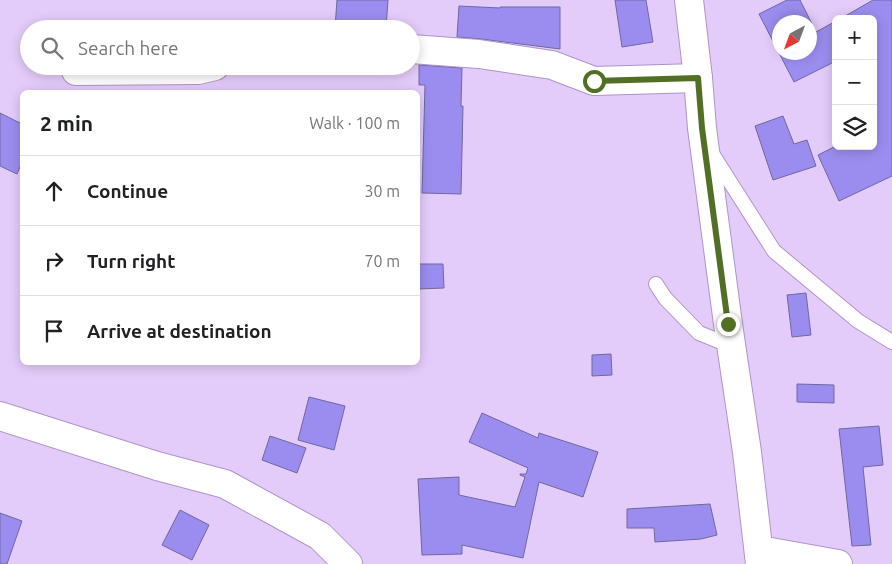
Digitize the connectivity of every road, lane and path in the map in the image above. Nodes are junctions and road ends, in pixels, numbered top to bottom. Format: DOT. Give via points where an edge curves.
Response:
graph roads {
  1 [pos="689,0"];
  2 [pos="420,50"];
  3 [pos="698,78"];
  4 [pos="704,140"];
  5 [pos="656,284"];
  6 [pos="892,342"];
  7 [pos="731,346"];
  8 [pos="0,416"];
  9 [pos="760,557"];
  10 [pos="348,564"];
  11 [pos="838,564"];
  1 -- 3 [label="street"];
  2 -- 3 [label="street" via="479,54 552,65 594,81"];
  3 -- 4 [label="street"];
  4 -- 6 [label="lane" via="774,251 858,321"];
  4 -- 7 [label="street"];
  5 -- 7 [label="lane" via="698,333"];
  7 -- 9 [label="street"];
  8 -- 10 [label="street" via="156,466 224,484 320,536"];
  9 -- 11 [label="street"];
}
